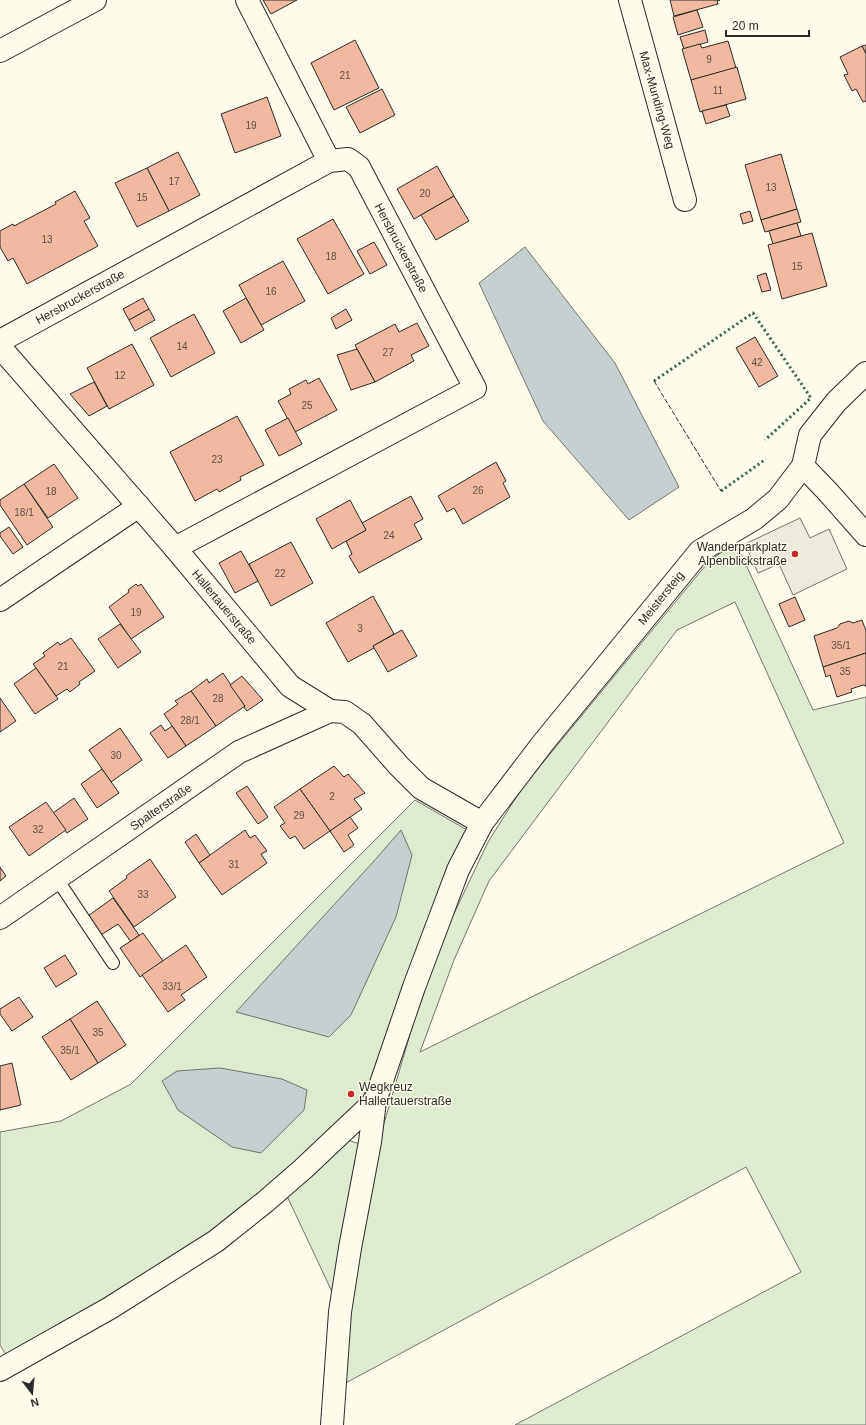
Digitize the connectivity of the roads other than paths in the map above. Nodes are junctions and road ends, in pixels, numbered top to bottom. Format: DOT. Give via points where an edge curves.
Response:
graph roads {
  1 [pos="95,0"];
  2 [pos="248,0"];
  3 [pos="630,0"];
  4 [pos="0,51"];
  5 [pos="329,161"];
  6 [pos="685,200"];
  7 [pos="0,341"];
  8 [pos="0,348"];
  9 [pos="866,373"];
  10 [pos="803,466"];
  11 [pos="139,506"];
  12 [pos="866,535"];
  13 [pos="175,548"];
  14 [pos="0,600"];
  15 [pos="330,711"];
  16 [pos="482,823"];
  17 [pos="57,879"];
  18 [pos="0,918"];
  19 [pos="113,963"];
  20 [pos="375,1101"];
  21 [pos="0,1370"];
  22 [pos="332,1425"];
  1 -- 4 [label="street"];
  2 -- 5 [label="street"];
  3 -- 6 [label="street, Max-Munding-Weg"];
  5 -- 7 [label="street, Hersbruckerstraße"];
  5 -- 13 [label="street, Hersbruckerstraße" via="348,159 359,167 475,388"];
  8 -- 11 [label="street, Hallertauerstraße"];
  9 -- 10 [label="street, Meistersteig" via="836,402 810,435"];
  10 -- 12 [label="street"];
  10 -- 16 [label="street, Meistersteig" via="778,499 754,519 700,550"];
  11 -- 13 [label="street, Hallertauerstraße"];
  11 -- 14 [label="street"];
  13 -- 15 [label="street, Hallertauerstraße" via="290,686"];
  15 -- 16 [label="street, Hallertauerstraße" via="345,712 362,724 421,788"];
  15 -- 17 [label="street, Spalterstraße" via="239,752"];
  16 -- 20 [label="street, Meistersteig" via="458,870"];
  17 -- 18 [label="street, Spalterstraße"];
  17 -- 19 [label="lane"];
  20 -- 21 [label="street" via="297,1174 216,1241 110,1308"];
  20 -- 22 [label="street, Meistersteig" via="340,1312"];
}
